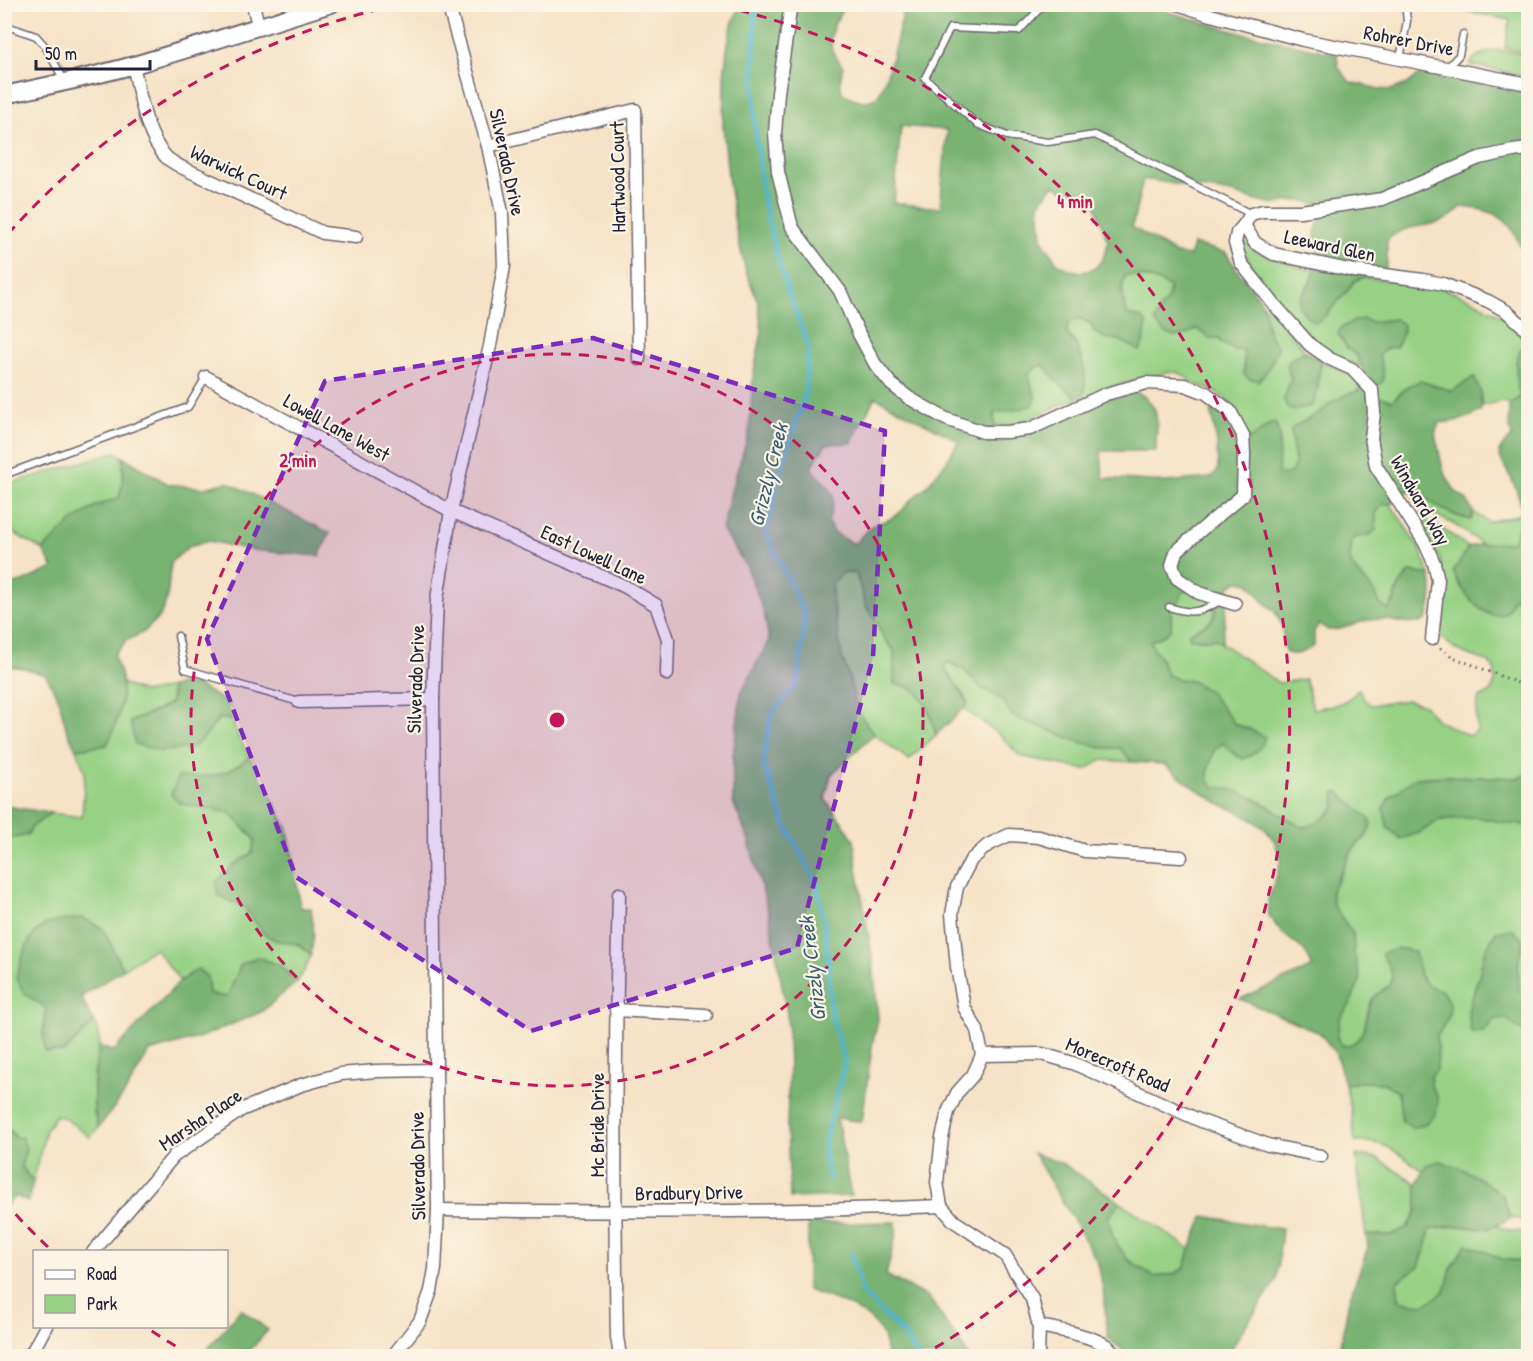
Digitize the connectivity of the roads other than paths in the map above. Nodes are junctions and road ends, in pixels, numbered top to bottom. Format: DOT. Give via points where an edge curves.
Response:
graph roads {
  1 [pos="253,4"];
  2 [pos="331,4"];
  3 [pos="448,4"];
  4 [pos="791,4"];
  5 [pos="1044,4"];
  6 [pos="1178,4"];
  7 [pos="1406,4"];
  8 [pos="4,25"];
  9 [pos="258,26"];
  10 [pos="1463,34"];
  11 [pos="1400,60"];
  12 [pos="133,65"];
  13 [pos="1447,69"];
  14 [pos="65,82"];
  15 [pos="1528,84"];
  16 [pos="4,96"];
  17 [pos="488,146"];
  18 [pos="1528,149"];
  19 [pos="1251,214"];
  20 [pos="1244,225"];
  21 [pos="356,237"];
  22 [pos="1528,333"];
  23 [pos="639,359"];
  24 [pos="206,376"];
  25 [pos="4,475"];
  26 [pos="451,511"];
  27 [pos="1229,602"];
  28 [pos="1169,607"];
  29 [pos="178,636"];
  30 [pos="1432,639"];
  31 [pos="667,674"];
  32 [pos="433,699"];
  33 [pos="299,702"];
  34 [pos="1181,857"];
  35 [pos="619,894"];
  36 [pos="616,1010"];
  37 [pos="706,1015"];
  38 [pos="982,1055"];
  39 [pos="436,1070"];
  40 [pos="1321,1156"];
  41 [pos="941,1206"];
  42 [pos="438,1210"];
  43 [pos="615,1212"];
  44 [pos="94,1250"];
  45 [pos="1039,1326"];
  46 [pos="45,1328"];
  47 [pos="30,1356"];
  48 [pos="393,1356"];
  49 [pos="620,1356"];
  50 [pos="1038,1356"];
  51 [pos="1117,1356"];
  1 -- 9 [label="street"];
  2 -- 9 [label="street"];
  3 -- 17 [label="street, Silverado Drive"];
  4 -- 27 [label="street" via="778,93 778,172 792,227 840,291 874,364 909,398 946,419 983,432 1030,429 1106,394 1146,383 1185,386 1206,393 1230,411 1243,435 1243,495 1176,552 1172,565 1177,578 1199,592"];
  5 -- 19 [label="lane" via="1019,31 950,28 925,78 976,124 1007,136 1048,142 1095,135"];
  6 -- 11 [label="street, Rohrer Drive" via="1303,40"];
  7 -- 11 [label="lane"];
  8 -- 14 [label="lane" via="36,36"];
  9 -- 12 [label="street"];
  10 -- 13 [label="lane" via="1459,55"];
  11 -- 13 [label="street, Rohrer Drive"];
  12 -- 14 [label="street"];
  12 -- 21 [label="street, Warwick Court" via="147,122 167,158 323,232"];
  13 -- 15 [label="street, Rohrer Drive"];
  14 -- 16 [label="street"];
  17 -- 23 [label="street, Hartwood Court" via="635,110"];
  17 -- 26 [label="street, Silverado Drive" via="502,213 504,266 490,346"];
  18 -- 19 [label="street, Leeward Glen" via="1479,158 1382,199"];
  19 -- 20 [label="street"];
  20 -- 22 [label="street, Leeward Glen" via="1255,243 1274,254 1443,284 1506,311"];
  20 -- 30 [label="street, Windward Way" via="1235,243 1241,263 1251,276 1310,345 1352,369 1372,390 1371,438 1376,466 1434,563 1438,580"];
  24 -- 25 [label="lane" via="188,408"];
  24 -- 26 [label="street, Lowell Lane West"];
  26 -- 31 [label="street, East Lowell Lane" via="624,586 656,605 668,639"];
  26 -- 32 [label="street, Silverado Drive" via="438,599"];
  27 -- 28 [label="lane" via="1191,612"];
  29 -- 33 [label="lane" via="185,669"];
  32 -- 33 [label="street"];
  32 -- 39 [label="street, Silverado Drive"];
  34 -- 38 [label="street" via="1085,851 1039,837 1009,835 988,845 971,860 957,887 952,914 964,1007 977,1030"];
  35 -- 36 [label="street, Mc Bride Drive"];
  36 -- 37 [label="street"];
  36 -- 43 [label="street, Mc Bride Drive"];
  38 -- 40 [label="street, Morecroft Road" via="1042,1054 1073,1063 1201,1121 1268,1145"];
  38 -- 41 [label="street" via="948,1112 937,1182"];
  39 -- 42 [label="street, Silverado Drive"];
  39 -- 44 [label="street, Marsha Place" via="341,1074 301,1085 241,1110 174,1156"];
  41 -- 43 [label="street, Bradbury Drive"];
  41 -- 45 [label="street" via="954,1221 1005,1255 1032,1299"];
  42 -- 43 [label="street, Bradbury Drive"];
  42 -- 48 [label="street, Silverado Drive" via="431,1291 420,1321"];
  43 -- 49 [label="street, Mc Bride Drive"];
  45 -- 50 [label="street"];
  45 -- 51 [label="street" via="1088,1338"];
  46 -- 47 [label="street"];
}
